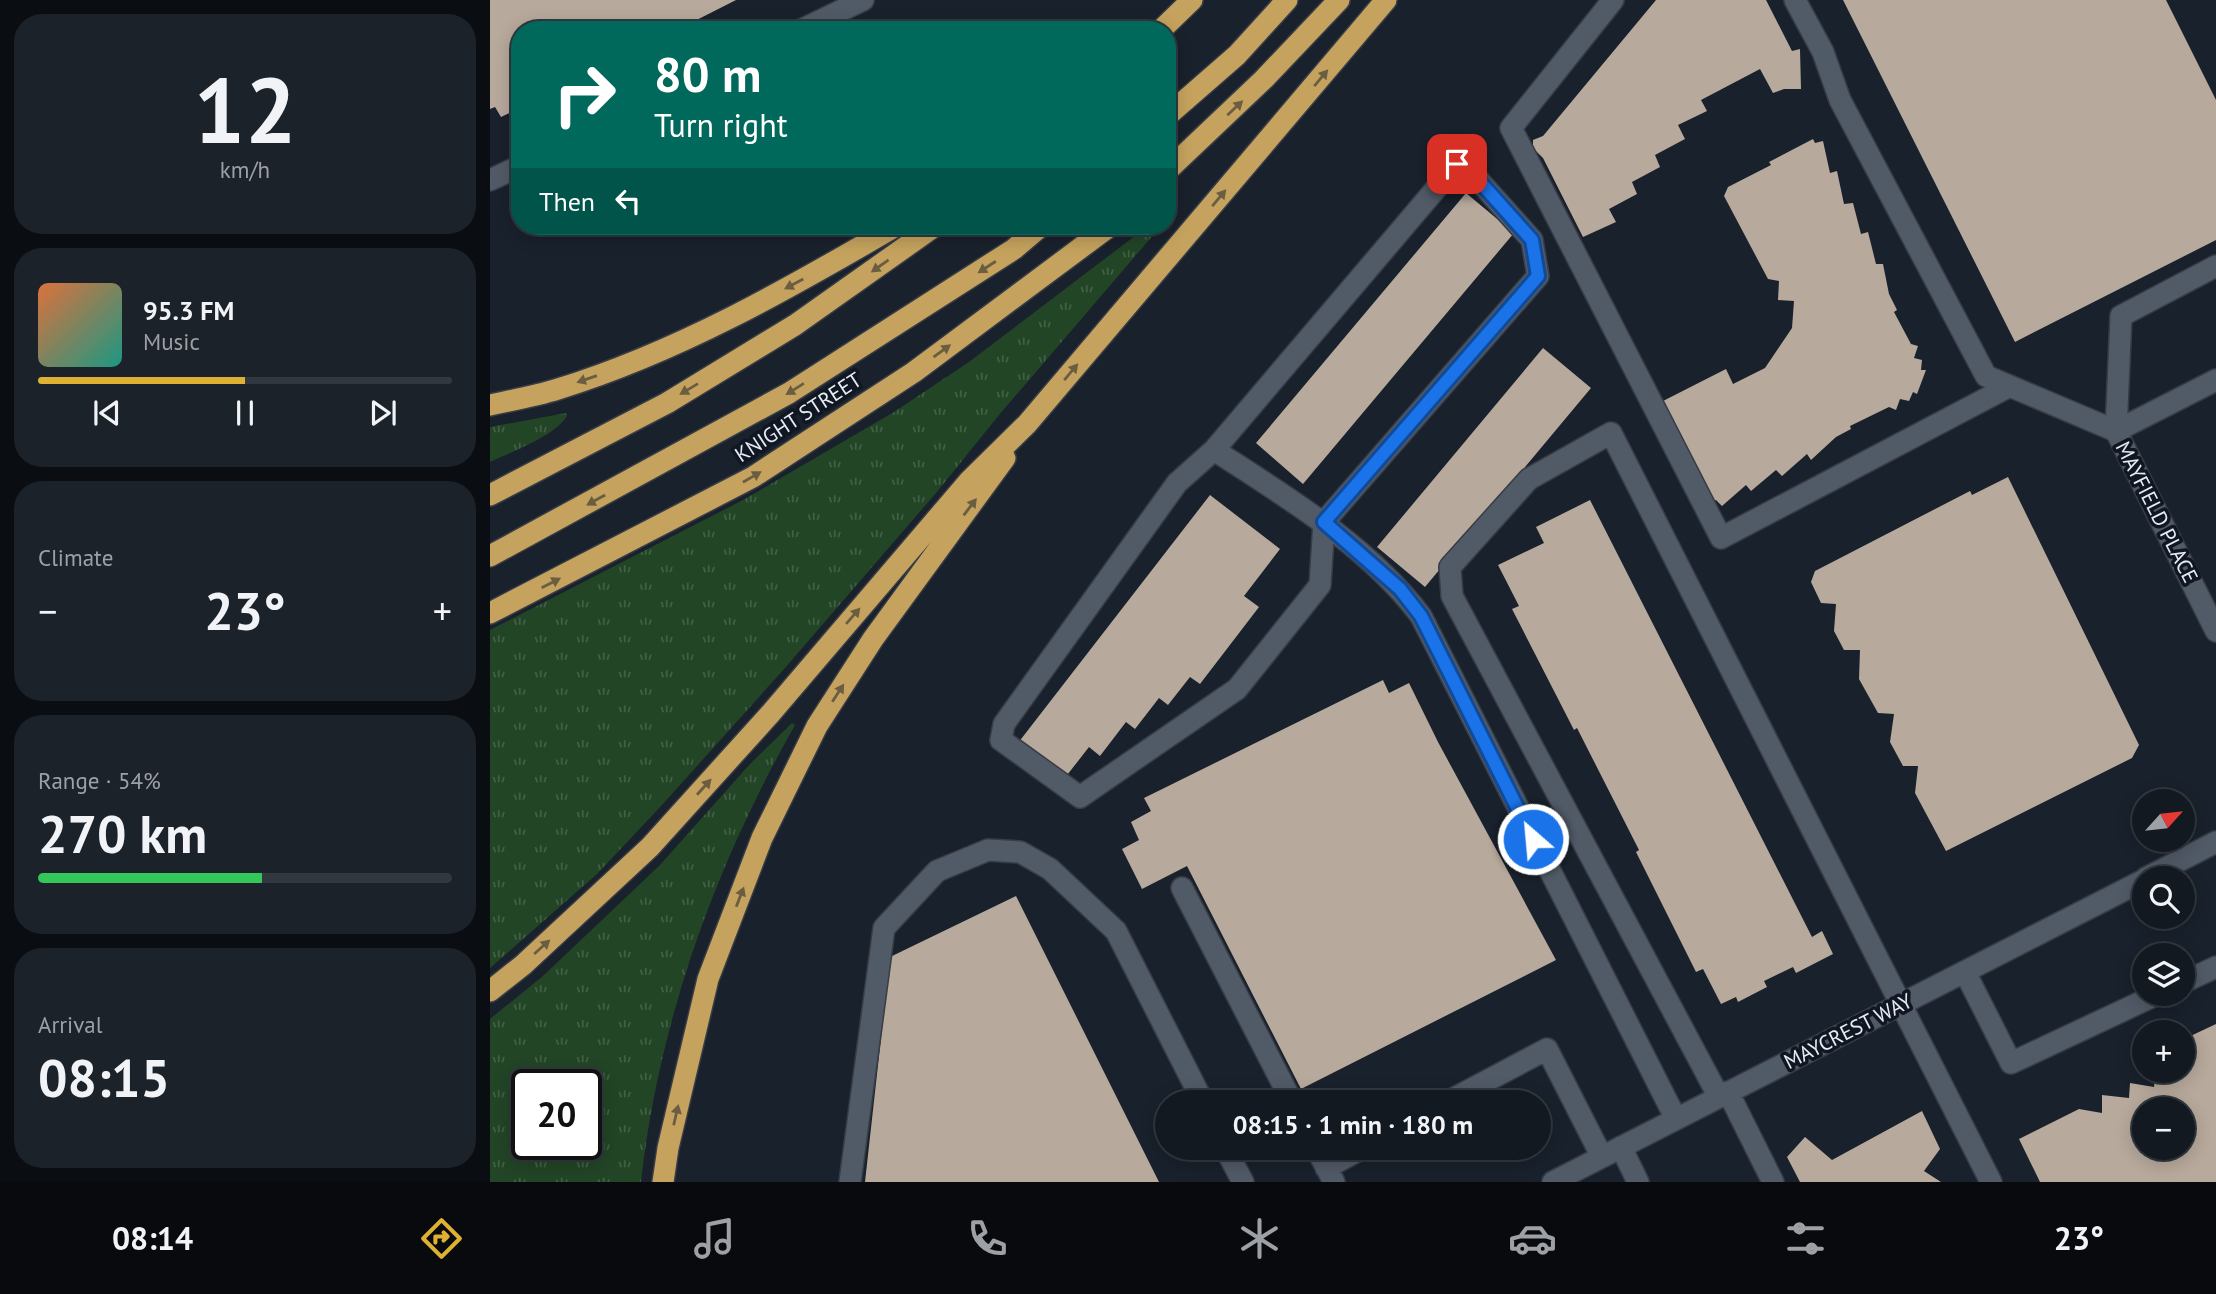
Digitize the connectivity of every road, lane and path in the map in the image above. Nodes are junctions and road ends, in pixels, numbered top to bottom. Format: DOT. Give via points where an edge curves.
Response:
graph roads {
  1 [pos="863,0"];
  2 [pos="1192,0"];
  3 [pos="1287,0"];
  4 [pos="1339,0"];
  5 [pos="1386,0"];
  6 [pos="1614,0"];
  7 [pos="1795,0"];
  8 [pos="820,21"];
  9 [pos="1170,21"];
  10 [pos="1176,108"];
  11 [pos="1176,162"];
  12 [pos="511,170"];
  13 [pos="490,180"];
  14 [pos="881,235"];
  15 [pos="922,235"];
  16 [pos="1030,235"];
  17 [pos="1098,235"];
  18 [pos="2216,266"];
  19 [pos="2216,380"];
  20 [pos="2010,386"];
  21 [pos="490,405"];
  22 [pos="1027,424"];
  23 [pos="2116,431"];
  24 [pos="1214,450"];
  25 [pos="490,495"];
  26 [pos="1324,522"];
  27 [pos="490,556"];
  28 [pos="490,613"];
  29 [pos="2216,631"];
  30 [pos="2216,842"];
  31 [pos="2170,866"];
  32 [pos="2132,886"];
  33 [pos="1182,888"];
  34 [pos="2216,967"];
  35 [pos="1965,972"];
  36 [pos="2195,977"];
  37 [pos="490,991"];
  38 [pos="1901,1004"];
  39 [pos="2132,1006"];
  40 [pos="1197,1090"];
  41 [pos="1286,1090"];
  42 [pos="1470,1090"];
  43 [pos="1724,1095"];
  44 [pos="1676,1119"];
  45 [pos="1612,1152"];
  46 [pos="1232,1160"];
  47 [pos="1348,1160"];
  48 [pos="1330,1175"];
  49 [pos="663,1182"];
  50 [pos="850,1182"];
  51 [pos="1243,1182"];
  52 [pos="1553,1182"];
  53 [pos="1638,1182"];
  54 [pos="1773,1182"];
  55 [pos="1991,1182"];
  1 -- 8 [label="street"];
  2 -- 9 [label="highway"];
  3 -- 10 [label="highway" via="1237,55"];
  11 -- 4 [label="highway, one-way"];
  22 -- 5 [label="highway, one-way"];
  6 -- 20 [label="street" via="1511,128 1721,538"];
  7 -- 20 [label="street" via="1823,52 1840,100 1986,376"];
  12 -- 13 [label="street"];
  14 -- 21 [label="highway, one-way" via="700,333 626,365"];
  15 -- 25 [label="highway, one-way" via="795,326 667,403"];
  16 -- 27 [label="highway, KNIGHT STREET, one-way" via="789,393"];
  28 -- 17 [label="highway, KNIGHT STREET, one-way" via="753,477 914,372"];
  18 -- 23 [label="street" via="2121,316"];
  19 -- 23 [label="street"];
  20 -- 23 [label="street"];
  37 -- 22 [label="highway, one-way" via="650,847 969,481"];
  49 -- 22 [label="highway, one-way" via="708,979 768,825 817,726 873,639"];
  23 -- 29 [label="street, MAYFIELD PLACE"];
  24 -- 26 [label="street"];
  24 -- 26 [label="street" via="1457,164 1472,173 1532,240 1538,276"];
  24 -- 26 [label="street" via="1177,483 1004,724 1001,740 1080,797 1237,689 1320,585"];
  26 -- 44 [label="street" via="1400,589 1421,616"];
  30 -- 31 [label="street, MAYCREST WAY"];
  32 -- 35 [label="street, MAYCREST WAY"];
  33 -- 41 [label="street"];
  34 -- 36 [label="street"];
  35 -- 38 [label="street, MAYCREST WAY"];
  35 -- 39 [label="street" via="2011,1063"];
  38 -- 43 [label="street, MAYCREST WAY"];
  38 -- 43 [label="street" via="1611,433 1529,479 1450,567 1452,596"];
  38 -- 55 [label="street"];
  40 -- 50 [label="street" via="1116,931 1050,869 1020,852 988,850 937,871 884,928"];
  42 -- 45 [label="street" via="1547,1049"];
  43 -- 44 [label="street, MAYCREST WAY"];
  43 -- 54 [label="street"];
  44 -- 45 [label="street, MAYCREST WAY"];
  45 -- 52 [label="street, MAYCREST WAY"];
  45 -- 53 [label="street"];
  46 -- 51 [label="street"];
  47 -- 48 [label="street"];
}
